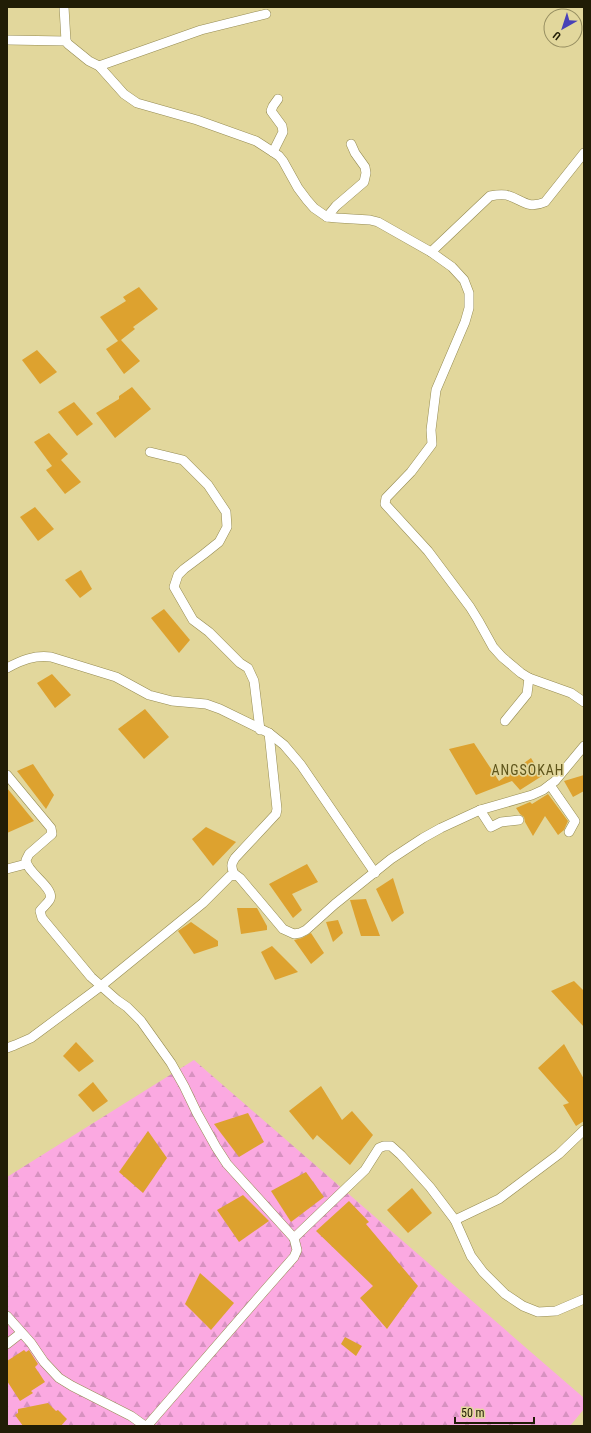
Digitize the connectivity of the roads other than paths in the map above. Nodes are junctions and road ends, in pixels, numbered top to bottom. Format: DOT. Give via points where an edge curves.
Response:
graph roads {
  1 [pos="64,7"];
  2 [pos="266,14"];
  3 [pos="7,40"];
  4 [pos="66,41"];
  5 [pos="99,66"];
  6 [pos="278,100"];
  7 [pos="351,144"];
  8 [pos="273,152"];
  9 [pos="584,153"];
  10 [pos="327,217"];
  11 [pos="431,252"];
  12 [pos="150,452"];
  13 [pos="7,668"];
  14 [pos="529,678"];
  15 [pos="584,702"];
  16 [pos="505,721"];
  17 [pos="264,732"];
  18 [pos="584,746"];
  19 [pos="7,775"];
  20 [pos="550,786"];
  21 [pos="480,810"];
  22 [pos="519,820"];
  23 [pos="569,832"];
  24 [pos="26,864"];
  25 [pos="7,869"];
  26 [pos="375,873"];
  27 [pos="234,874"];
  28 [pos="101,986"];
  29 [pos="7,1048"];
  30 [pos="584,1130"];
  31 [pos="455,1220"];
  32 [pos="294,1238"];
  33 [pos="584,1299"];
  34 [pos="7,1316"];
  35 [pos="21,1333"];
  36 [pos="7,1344"];
  37 [pos="146,1426"];
  1 -- 4 [label="street"];
  2 -- 5 [label="street" via="201,30"];
  3 -- 4 [label="street"];
  4 -- 5 [label="street" via="89,61"];
  5 -- 8 [label="street" via="124,94 137,103 198,120 256,141"];
  6 -- 8 [label="street" via="271,112 284,132"];
  7 -- 10 [label="street" via="365,167 364,182"];
  8 -- 10 [label="street" via="283,161 307,200"];
  9 -- 11 [label="street" via="545,202 538,205 525,204 507,195 490,196"];
  10 -- 11 [label="street" via="374,221"];
  11 -- 14 [label="street" via="452,267 464,280 469,293 469,308 436,390 431,430 432,444 411,472 386,498 385,504 428,551 470,607 493,647 510,665"];
  12 -- 17 [label="street" via="184,460 208,485 226,512 227,527 218,542 184,568 178,575 174,587 193,620 248,668 254,681"];
  13 -- 17 [label="street" via="30,657 51,656 116,677 149,695 172,702 206,704"];
  14 -- 15 [label="street" via="571,693"];
  14 -- 16 [label="street" via="527,694"];
  17 -- 26 [label="street" via="284,746 301,765"];
  17 -- 27 [label="street" via="276,814 235,858 231,868"];
  18 -- 20 [label="street"];
  19 -- 24 [label="street" via="52,832 26,857"];
  20 -- 21 [label="street" via="532,795"];
  20 -- 23 [label="street" via="575,821"];
  21 -- 22 [label="street" via="491,827 501,822"];
  21 -- 26 [label="street" via="423,838"];
  24 -- 25 [label="street"];
  24 -- 28 [label="street" via="50,894 50,898 40,911 41,917"];
  26 -- 27 [label="street" via="306,930 294,934 283,929"];
  27 -- 28 [label="street" via="203,903"];
  28 -- 29 [label="street" via="31,1038"];
  28 -- 32 [label="street" via="141,1021 172,1063 227,1164"];
  30 -- 31 [label="street" via="559,1154 499,1199"];
  31 -- 32 [label="street" via="401,1155 391,1146 384,1146 379,1148 365,1170 350,1186"];
  31 -- 33 [label="street" via="470,1256 505,1294 523,1306 538,1312 556,1311"];
  32 -- 37 [label="street" via="297,1250 294,1257"];
  34 -- 35 [label="street"];
  35 -- 36 [label="street"];
  35 -- 37 [label="street" via="59,1378"];
}
